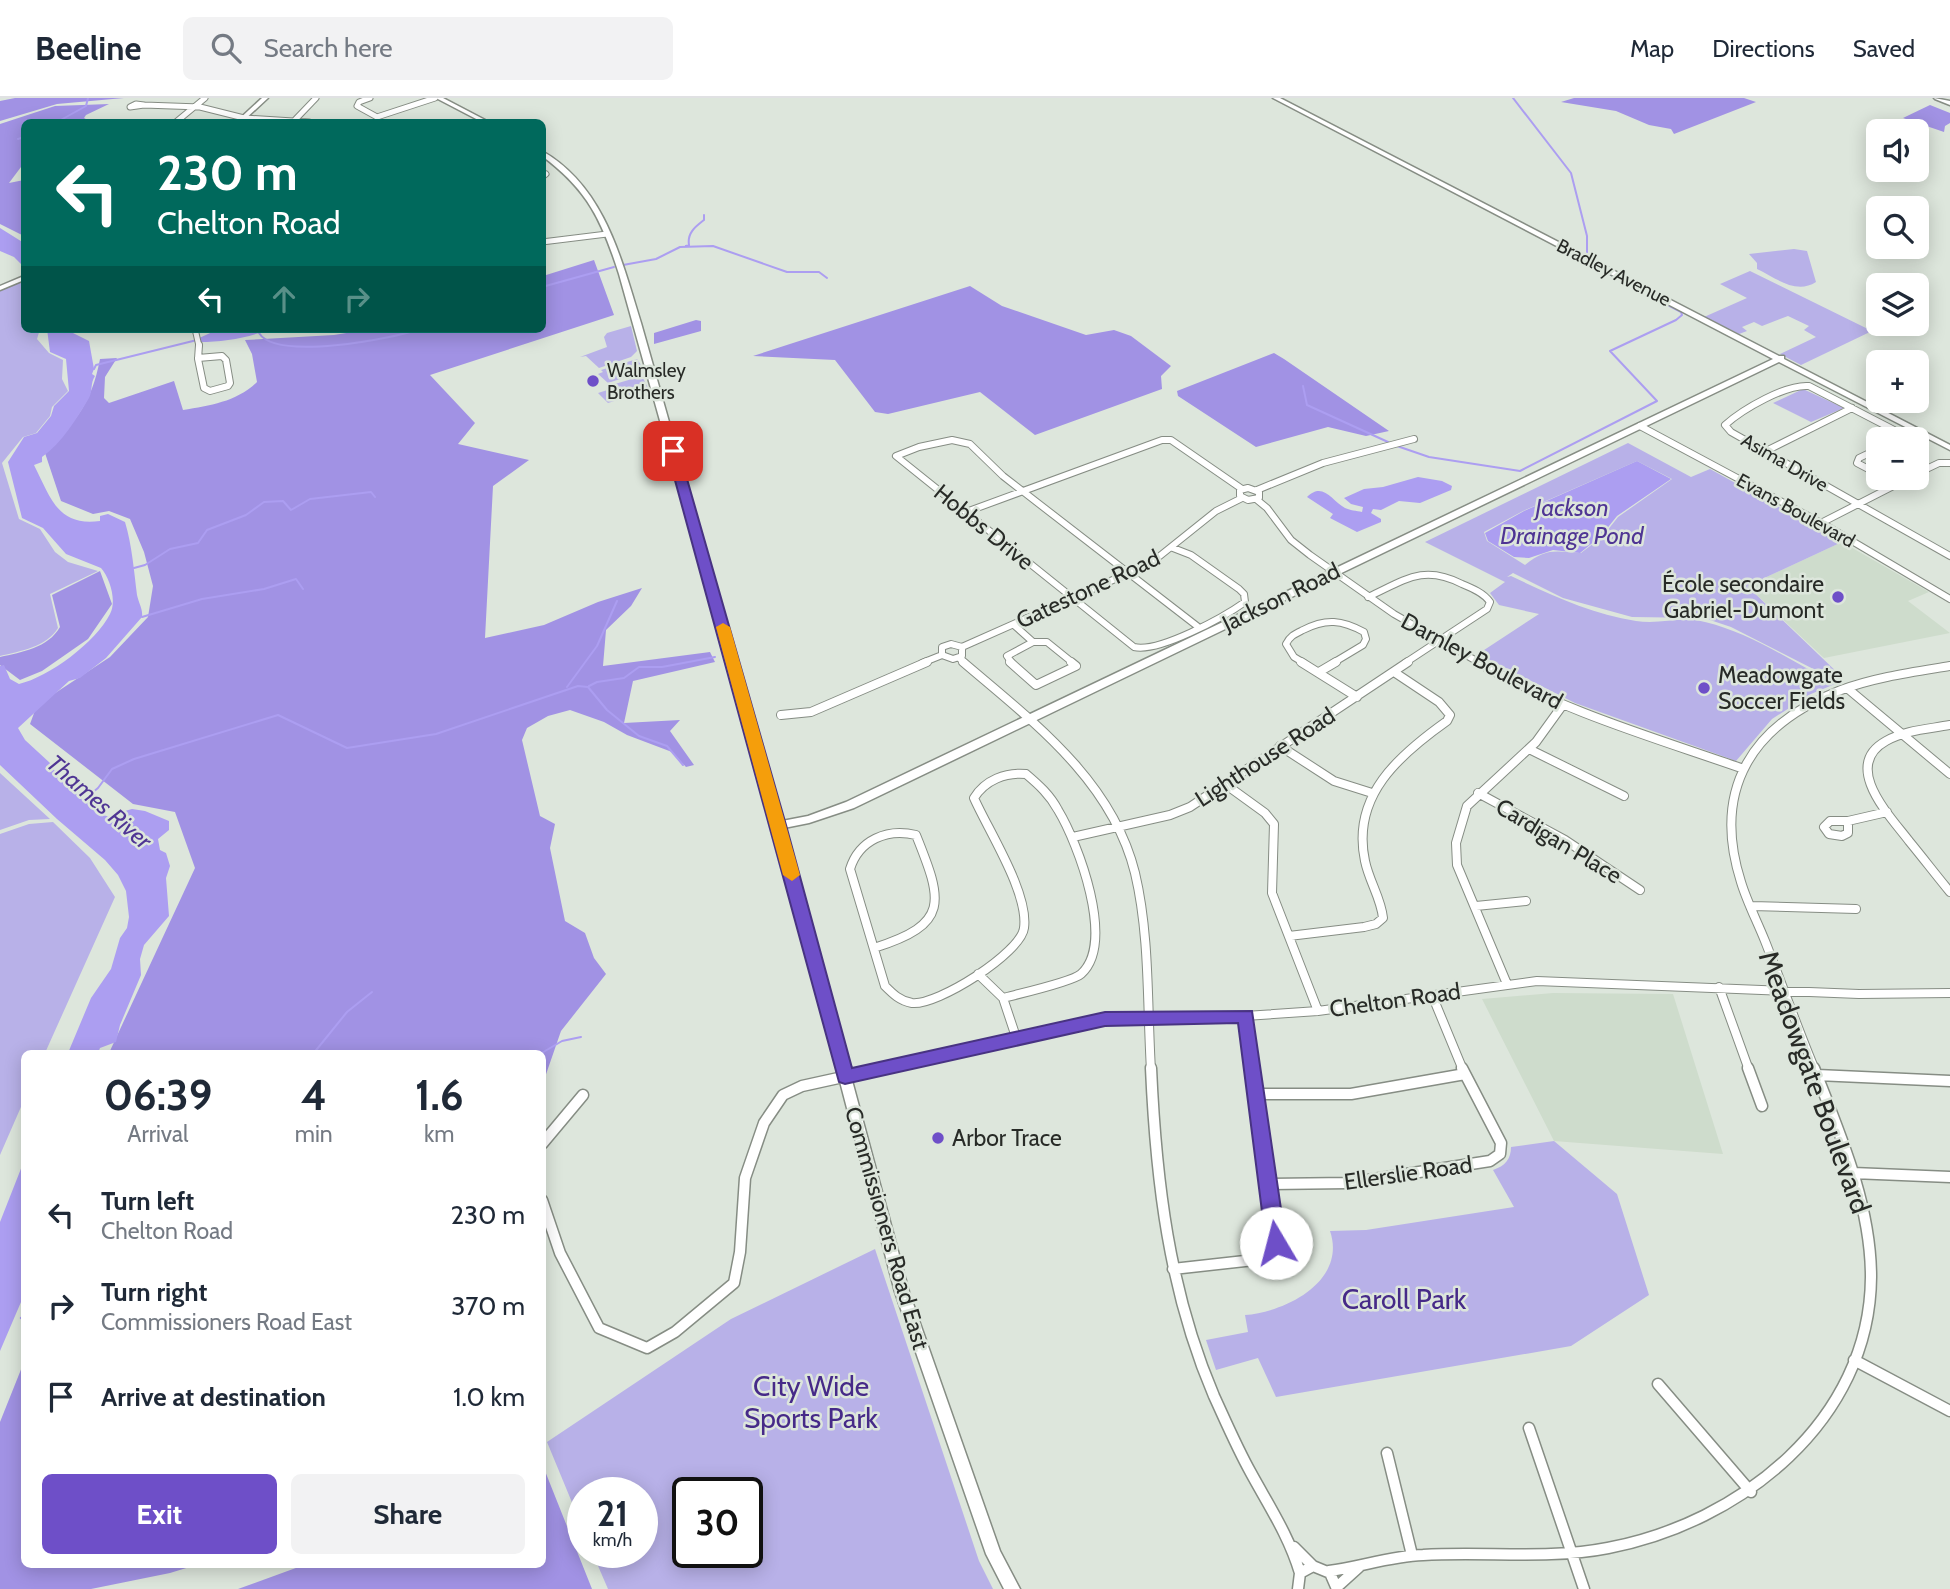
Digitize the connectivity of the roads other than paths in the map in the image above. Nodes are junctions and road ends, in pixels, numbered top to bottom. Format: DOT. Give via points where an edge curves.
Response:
graph roads {
  1 [pos="159,98"];
  2 [pos="205,98"];
  3 [pos="264,98"];
  4 [pos="316,98"];
  5 [pos="370,98"];
  6 [pos="436,98"];
  7 [pos="1276,98"];
  8 [pos="1937,98"];
  9 [pos="1950,103"];
  10 [pos="192,107"];
  11 [pos="179,119"];
  12 [pos="238,119"];
  13 [pos="243,119"];
  14 [pos="296,119"];
  15 [pos="376,119"];
  16 [pos="381,119"];
  17 [pos="480,119"];
  18 [pos="546,156"];
  19 [pos="607,234"];
  20 [pos="546,242"];
  21 [pos="21,279"];
  22 [pos="0,288"];
  23 [pos="198,333"];
  24 [pos="198,358"];
  25 [pos="1781,358"];
  26 [pos="1852,408"];
  27 [pos="1640,426"];
  28 [pos="1888,427"];
  29 [pos="1414,439"];
  30 [pos="1950,448"];
  31 [pos="1766,451"];
  32 [pos="1866,455"];
  33 [pos="1950,463"];
  34 [pos="1866,468"];
  35 [pos="1929,468"];
  36 [pos="1242,489"];
  37 [pos="1020,490"];
  38 [pos="1258,490"];
  39 [pos="1885,490"];
  40 [pos="1242,498"];
  41 [pos="1256,499"];
  42 [pos="1859,504"];
  43 [pos="966,512"];
  44 [pos="1821,523"];
  45 [pos="1173,548"];
  46 [pos="1950,555"];
  47 [pos="1334,572"];
  48 [pos="1129,573"];
  49 [pos="1368,597"];
  50 [pos="1073,598"];
  51 [pos="1950,599"];
  52 [pos="1014,625"];
  53 [pos="1197,626"];
  54 [pos="1440,641"];
  55 [pos="1033,642"];
  56 [pos="962,647"];
  57 [pos="942,655"];
  58 [pos="959,657"];
  59 [pos="1950,666"];
  60 [pos="1319,672"];
  61 [pos="1394,672"];
  62 [pos="1847,688"];
  63 [pos="1357,697"];
  64 [pos="1562,706"];
  65 [pos="782,715"];
  66 [pos="1027,718"];
  67 [pos="1950,725"];
  68 [pos="1904,735"];
  69 [pos="1280,746"];
  70 [pos="1529,749"];
  71 [pos="1741,768"];
  72 [pos="1950,774"];
  73 [pos="1225,784"];
  74 [pos="1372,793"];
  75 [pos="1478,793"];
  76 [pos="1624,796"];
  77 [pos="1887,812"];
  78 [pos="1848,821"];
  79 [pos="778,825"];
  80 [pos="1118,826"];
  81 [pos="1073,837"];
  82 [pos="1640,890"];
  83 [pos="1950,892"];
  84 [pos="1526,901"];
  85 [pos="1476,906"];
  86 [pos="1752,906"];
  87 [pos="1856,909"];
  88 [pos="1289,936"];
  89 [pos="874,948"];
  90 [pos="978,974"];
  91 [pos="1507,984"];
  92 [pos="1719,987"];
  93 [pos="1783,990"];
  94 [pos="1950,993"];
  95 [pos="1432,995"];
  96 [pos="1003,998"];
  97 [pos="1318,1011"];
  98 [pos="1245,1016"];
  99 [pos="1148,1017"];
  100 [pos="1016,1037"];
  101 [pos="1465,1074"];
  102 [pos="1817,1075"];
  103 [pos="845,1077"];
  104 [pos="1950,1081"];
  105 [pos="1255,1094"];
  106 [pos="583,1095"];
  107 [pos="1762,1106"];
  108 [pos="546,1139"];
  109 [pos="1853,1172"];
  110 [pos="1950,1177"];
  111 [pos="1267,1184"];
  112 [pos="546,1212"];
  113 [pos="1173,1269"];
  114 [pos="1854,1360"];
  115 [pos="1658,1384"];
  116 [pos="1950,1411"];
  117 [pos="1529,1428"];
  118 [pos="1387,1453"];
  119 [pos="1751,1492"];
  120 [pos="1292,1545"];
  121 [pos="1572,1553"];
  122 [pos="1412,1556"];
  123 [pos="1313,1566"];
  124 [pos="1359,1567"];
  125 [pos="1329,1571"];
  126 [pos="1300,1573"];
  127 [pos="1338,1588"];
  128 [pos="1012,1589"];
  129 [pos="1297,1589"];
  130 [pos="1584,1589"];
  1 -- 10 [label="street" via="146,104"];
  2 -- 10 [label="street"];
  3 -- 13 [label="main road"];
  4 -- 14 [label="street"];
  5 -- 15 [label="street" via="357,106"];
  6 -- 16 [label="street"];
  6 -- 17 [label="main road"];
  7 -- 25 [label="main road, Bradley Avenue"];
  8 -- 9 [label="highway"];
  10 -- 11 [label="street"];
  10 -- 12 [label="street"];
  18 -- 19 [label="main road, Commissioners Road East" via="589,193"];
  19 -- 20 [label="street"];
  19 -- 79 [label="main road, Commissioners Road East" via="640,334"];
  21 -- 22 [label="main road"];
  23 -- 24 [label="street"];
  24 -- 24 [label="street" via="206,391 228,386 222,356"];
  25 -- 27 [label="main road, Jackson Road"];
  25 -- 30 [label="main road, Bradley Avenue"];
  26 -- 28 [label="street, Asima Drive"];
  26 -- 31 [label="street"];
  26 -- 31 [label="street, Asima Drive" via="1809,386 1795,385 1725,422 1726,428"];
  27 -- 44 [label="street, Evans Boulevard"];
  27 -- 47 [label="main road, Jackson Road"];
  29 -- 38 [label="street" via="1323,463"];
  31 -- 42 [label="street, Asima Drive"];
  32 -- 34 [label="street, Asima Drive" via="1857,463"];
  33 -- 35 [label="street"];
  36 -- 37 [label="street" via="1171,440 1162,440"];
  36 -- 38 [label="street"];
  36 -- 40 [label="street"];
  37 -- 43 [label="street"];
  37 -- 43 [label="street, Hobbs Drive" via="960,440 896,456"];
  37 -- 48 [label="street"];
  38 -- 41 [label="street"];
  39 -- 42 [label="street"];
  40 -- 41 [label="street"];
  40 -- 45 [label="street, Gatestone Road" via="1216,511"];
  41 -- 47 [label="street, Darnley Boulevard" via="1291,540"];
  42 -- 44 [label="street"];
  42 -- 46 [label="street, Asima Drive"];
  43 -- 50 [label="street, Hobbs Drive"];
  44 -- 51 [label="street, Evans Boulevard"];
  45 -- 48 [label="street, Gatestone Road"];
  45 -- 53 [label="street" via="1191,555 1246,598 1241,605"];
  47 -- 49 [label="street, Darnley Boulevard"];
  47 -- 66 [label="main road, Jackson Road"];
  48 -- 50 [label="street, Gatestone Road"];
  48 -- 53 [label="street"];
  49 -- 54 [label="street, Darnley Boulevard"];
  49 -- 54 [label="street, Lighthouse Road" via="1419,572 1435,571 1486,596 1487,609"];
  50 -- 52 [label="street, Gatestone Road"];
  50 -- 53 [label="street, Hobbs Drive" via="1136,649 1150,648"];
  52 -- 55 [label="street"];
  52 -- 56 [label="street, Gatestone Road"];
  54 -- 61 [label="street, Lighthouse Road"];
  54 -- 64 [label="street, Darnley Boulevard"];
  55 -- 55 [label="street" via="1047,642 1076,666 1036,685 1007,656"];
  56 -- 57 [label="street" via="945,645"];
  56 -- 58 [label="street" via="964,654"];
  57 -- 58 [label="street"];
  57 -- 65 [label="street" via="811,712"];
  58 -- 66 [label="street"];
  59 -- 62 [label="street, Meadowgate Boulevard" via="1878,677"];
  60 -- 60 [label="street" via="1294,657 1286,644 1289,638 1328,620 1364,632 1363,645"];
  60 -- 63 [label="street"];
  61 -- 63 [label="street, Lighthouse Road"];
  61 -- 74 [label="street" via="1439,702 1450,715 1398,758"];
  62 -- 68 [label="street"];
  62 -- 71 [label="street, Meadowgate Boulevard" via="1807,703 1764,739"];
  63 -- 69 [label="street, Lighthouse Road"];
  64 -- 70 [label="street"];
  64 -- 71 [label="street, Darnley Boulevard"];
  66 -- 79 [label="main road, Jackson Road" via="850,805"];
  66 -- 80 [label="street" via="1084,775"];
  67 -- 68 [label="street"];
  68 -- 72 [label="street"];
  68 -- 77 [label="street" via="1884,740 1871,752 1866,765 1874,796"];
  69 -- 73 [label="street, Lighthouse Road"];
  69 -- 74 [label="street" via="1334,781"];
  70 -- 75 [label="street"];
  70 -- 76 [label="street"];
  71 -- 86 [label="street, Meadowgate Boulevard" via="1734,790 1731,835 1741,882"];
  73 -- 80 [label="street, Lighthouse Road" via="1170,815"];
  73 -- 88 [label="street" via="1273,824 1272,893"];
  74 -- 88 [label="street" via="1364,849 1383,918 1364,927"];
  75 -- 82 [label="street, Cardigan Place" via="1565,840"];
  75 -- 85 [label="street" via="1467,806 1456,843 1457,865"];
  77 -- 78 [label="street"];
  77 -- 83 [label="street"];
  79 -- 103 [label="main road, Commissioners Road East"];
  80 -- 81 [label="street, Lighthouse Road"];
  80 -- 99 [label="street" via="1133,864 1144,914"];
  81 -- 90 [label="street" via="1030,776 1012,773 976,793 976,805 994,836 1024,926 1013,946"];
  81 -- 96 [label="street" via="1089,881 1095,948 1090,968"];
  84 -- 85 [label="street"];
  85 -- 91 [label="street"];
  86 -- 87 [label="street"];
  86 -- 93 [label="street, Meadowgate Boulevard"];
  88 -- 97 [label="street"];
  89 -- 89 [label="street" via="850,869 852,856 861,846 893,831 908,832 916,835 938,898 933,917 920,931"];
  89 -- 90 [label="street" via="885,986 908,1002 939,1000"];
  90 -- 96 [label="street"];
  91 -- 92 [label="street, Chelton Road" via="1586,981"];
  91 -- 95 [label="street, Chelton Road"];
  92 -- 93 [label="street, Chelton Road"];
  92 -- 107 [label="street"];
  93 -- 94 [label="street, Chelton Road"];
  93 -- 102 [label="street, Meadowgate Boulevard"];
  95 -- 97 [label="street, Chelton Road"];
  95 -- 101 [label="street, Ellerslie Road"];
  96 -- 100 [label="street"];
  97 -- 98 [label="street, Chelton Road"];
  98 -- 99 [label="street, Chelton Road"];
  98 -- 105 [label="street"];
  99 -- 100 [label="street, Chelton Road" via="1105,1019"];
  99 -- 113 [label="street" via="1158,1189"];
  100 -- 103 [label="street, Chelton Road"];
  101 -- 105 [label="street" via="1351,1094"];
  101 -- 111 [label="street, Ellerslie Road" via="1501,1143 1500,1154 1490,1161 1348,1183"];
  102 -- 104 [label="street"];
  102 -- 109 [label="street, Meadowgate Boulevard"];
  103 -- 112 [label="street, Chelton Road" via="783,1095 764,1123 745,1178 734,1283 675,1332 647,1348 599,1328 560,1253"];
  103 -- 128 [label="main road, Commissioners Road East" via="906,1305 994,1554"];
  105 -- 111 [label="street"];
  106 -- 108 [label="street"];
  109 -- 110 [label="street"];
  109 -- 114 [label="street, Meadowgate Boulevard" via="1871,1264 1866,1324"];
  111 -- 113 [label="street" via="1276,1243 1268,1255"];
  113 -- 120 [label="street" via="1215,1402"];
  114 -- 116 [label="street"];
  114 -- 119 [label="street, Meadowgate Boulevard" via="1799,1450"];
  115 -- 119 [label="street"];
  117 -- 121 [label="street"];
  118 -- 122 [label="street"];
  119 -- 121 [label="street, Meadowgate Boulevard" via="1692,1523 1610,1548"];
  120 -- 123 [label="street"];
  120 -- 126 [label="street"];
  121 -- 122 [label="street, Meadowgate Boulevard"];
  121 -- 130 [label="street"];
  122 -- 124 [label="street, Meadowgate Boulevard"];
  123 -- 125 [label="street"];
  123 -- 126 [label="street"];
  124 -- 125 [label="street, Meadowgate Boulevard"];
  124 -- 127 [label="street"];
  125 -- 127 [label="street"];
  126 -- 129 [label="street"];
}
